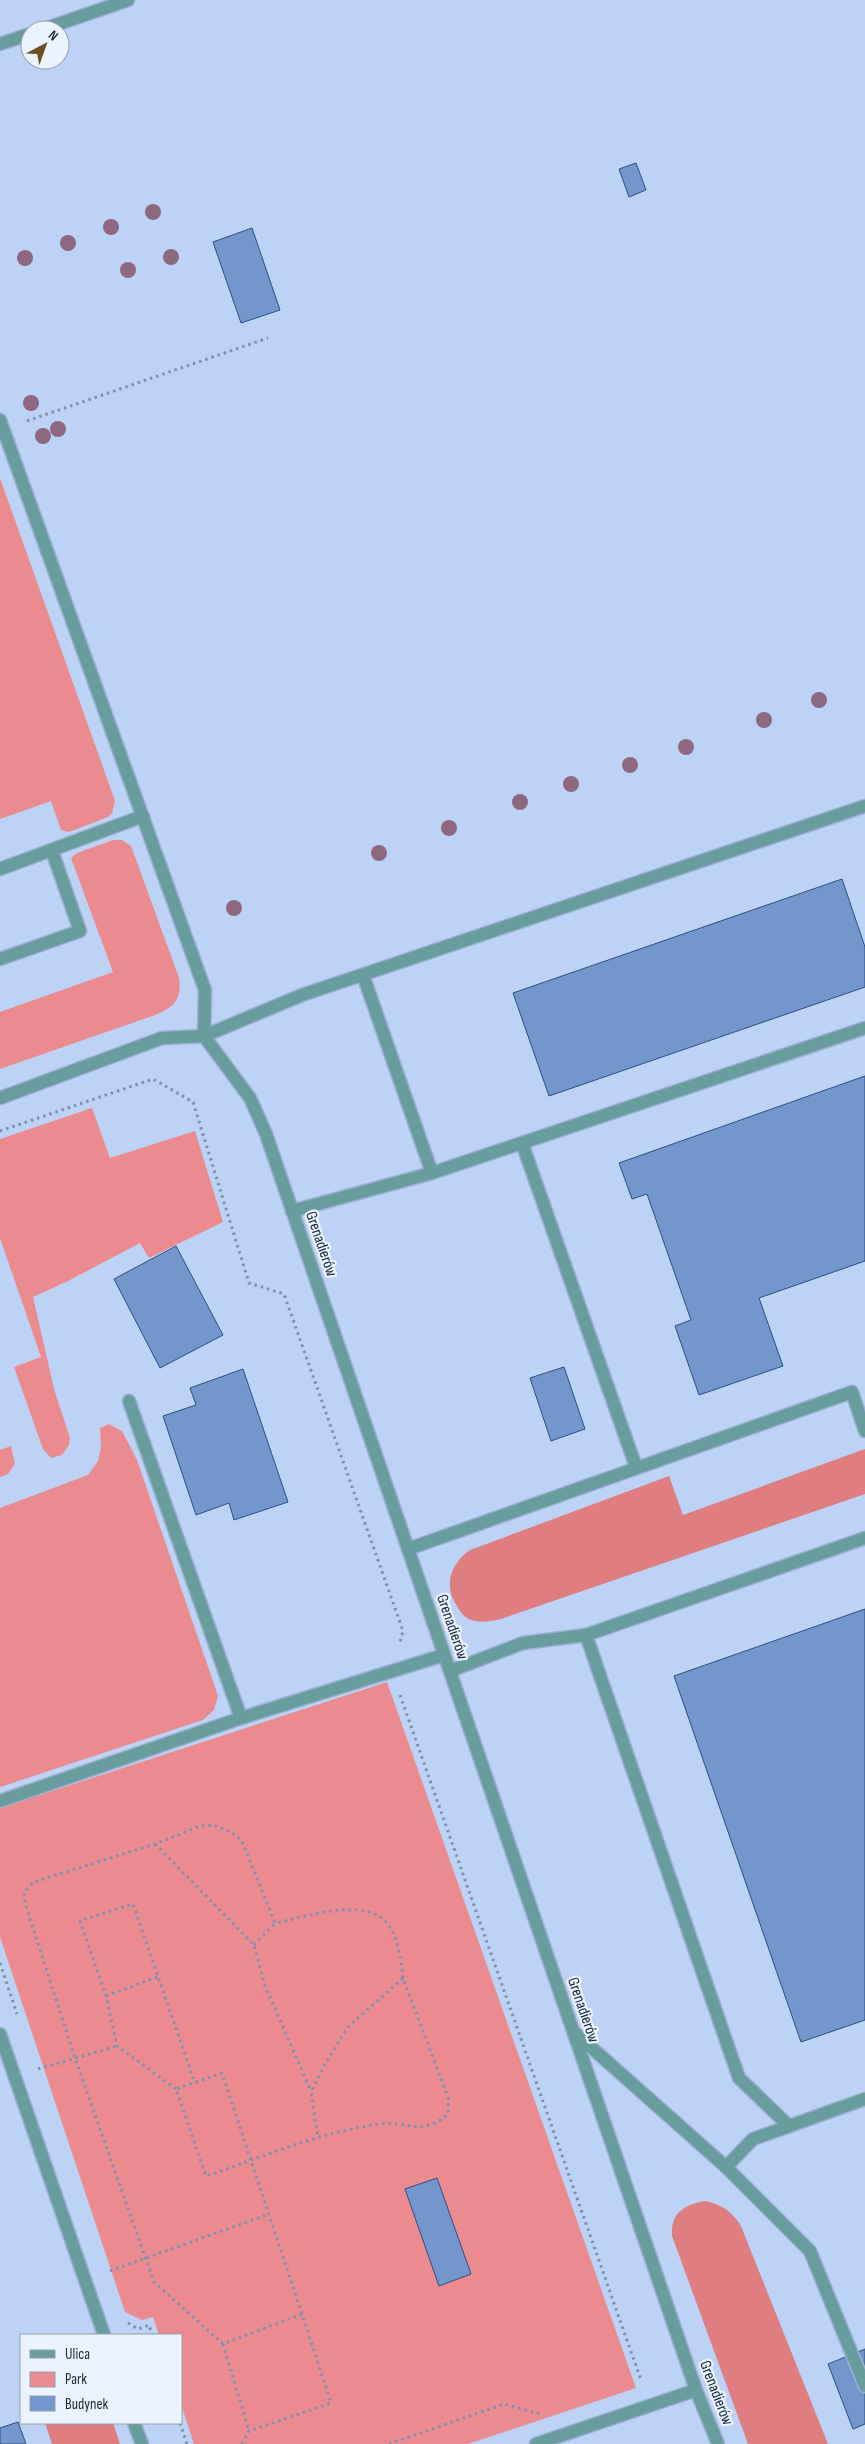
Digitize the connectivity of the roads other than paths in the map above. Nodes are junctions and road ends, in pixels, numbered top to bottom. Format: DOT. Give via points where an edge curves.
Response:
graph roads {
  1 [pos="128,0"];
  2 [pos="70,20"];
  3 [pos="20,37"];
  4 [pos="0,44"];
  5 [pos="2,425"];
  6 [pos="865,806"];
  7 [pos="143,816"];
  8 [pos="52,850"];
  9 [pos="0,869"];
  10 [pos="0,959"];
  11 [pos="363,976"];
  12 [pos="865,1028"];
  13 [pos="204,1036"];
  14 [pos="0,1098"];
  15 [pos="522,1144"];
  16 [pos="432,1173"];
  17 [pos="292,1211"];
  18 [pos="129,1401"];
  19 [pos="865,1431"];
  20 [pos="636,1467"];
  21 [pos="865,1538"];
  22 [pos="408,1549"];
  23 [pos="586,1634"];
  24 [pos="444,1655"];
  25 [pos="450,1671"];
  26 [pos="241,1718"];
  27 [pos="0,1801"];
  28 [pos="574,2032"];
  29 [pos="0,2034"];
  30 [pos="865,2099"];
  31 [pos="789,2126"];
  32 [pos="726,2167"];
  33 [pos="104,2334"];
  34 [pos="865,2386"];
  35 [pos="696,2390"];
  36 [pos="134,2424"];
  37 [pos="142,2444"];
  38 [pos="536,2444"];
  39 [pos="718,2444"];
  1 -- 2 [label="street"];
  3 -- 4 [label="street"];
  5 -- 7 [label="street"];
  6 -- 11 [label="street"];
  7 -- 8 [label="street"];
  7 -- 13 [label="street" via="205,990"];
  8 -- 9 [label="street"];
  8 -- 10 [label="street" via="80,932"];
  11 -- 13 [label="street" via="302,995"];
  11 -- 16 [label="street"];
  12 -- 15 [label="street"];
  13 -- 14 [label="street" via="162,1038"];
  13 -- 17 [label="street, Grenadierów" via="250,1098"];
  15 -- 16 [label="street"];
  15 -- 20 [label="street"];
  16 -- 17 [label="street"];
  17 -- 22 [label="street, Grenadierów"];
  18 -- 26 [label="street"];
  19 -- 20 [label="street" via="852,1392"];
  20 -- 22 [label="street"];
  21 -- 23 [label="street"];
  22 -- 24 [label="street, Grenadierów"];
  23 -- 25 [label="street" via="523,1643"];
  23 -- 31 [label="street" via="739,2078"];
  24 -- 25 [label="street, Grenadierów"];
  24 -- 26 [label="street"];
  25 -- 28 [label="street, Grenadierów"];
  26 -- 27 [label="street"];
  28 -- 32 [label="street"];
  28 -- 35 [label="street, Grenadierów"];
  29 -- 33 [label="street"];
  30 -- 31 [label="street"];
  31 -- 32 [label="street" via="752,2139"];
  32 -- 34 [label="street" via="810,2251"];
  35 -- 38 [label="street"];
  35 -- 39 [label="street, Grenadierów"];
  36 -- 37 [label="street"];
}
